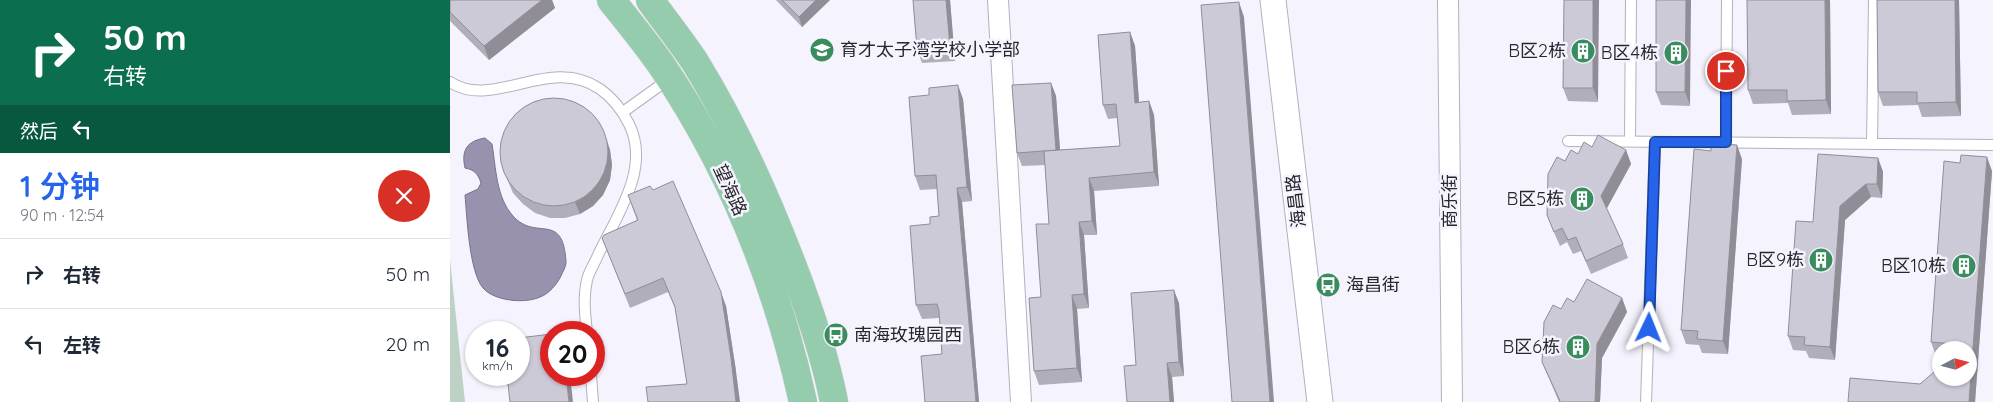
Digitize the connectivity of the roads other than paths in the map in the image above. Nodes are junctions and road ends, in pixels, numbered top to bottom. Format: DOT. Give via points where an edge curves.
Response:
graph roads {
  1 [pos="611,0"];
  2 [pos="650,0"];
  3 [pos="998,0"];
  4 [pos="1273,0"];
  5 [pos="1448,0"];
  6 [pos="1631,0"];
  7 [pos="1727,0"];
  8 [pos="1874,0"];
  9 [pos="670,79"];
  10 [pos="450,82"];
  11 [pos="623,112"];
  12 [pos="1568,141"];
  13 [pos="1630,141"];
  14 [pos="1655,142"];
  15 [pos="1726,142"];
  16 [pos="1872,144"];
  17 [pos="1993,145"];
  18 [pos="586,321"];
  19 [pos="592,386"];
  20 [pos="593,402"];
  21 [pos="803,402"];
  22 [pos="834,402"];
  23 [pos="1021,402"];
  24 [pos="1320,402"];
  25 [pos="1452,402"];
  26 [pos="1646,402"];
  1 -- 9 [label="main road, 望海路"];
  2 -- 22 [label="main road, 望海路" via="694,61 740,142 778,227 809,310"];
  3 -- 23 [label="street"];
  4 -- 24 [label="street, 海昌路"];
  5 -- 25 [label="street, 商乐街"];
  6 -- 13 [label="lane"];
  7 -- 15 [label="lane"];
  8 -- 16 [label="lane"];
  9 -- 11 [label="lane"];
  9 -- 21 [label="main road, 望海路" via="732,188 772,289"];
  10 -- 11 [label="lane" via="479,91 553,77 574,78 608,95"];
  11 -- 18 [label="lane" via="634,132 638,155 634,180 587,278 584,299"];
  12 -- 13 [label="lane"];
  13 -- 14 [label="lane"];
  14 -- 15 [label="lane"];
  14 -- 26 [label="lane"];
  15 -- 16 [label="lane"];
  16 -- 17 [label="lane"];
  19 -- 20 [label="lane"];
}
